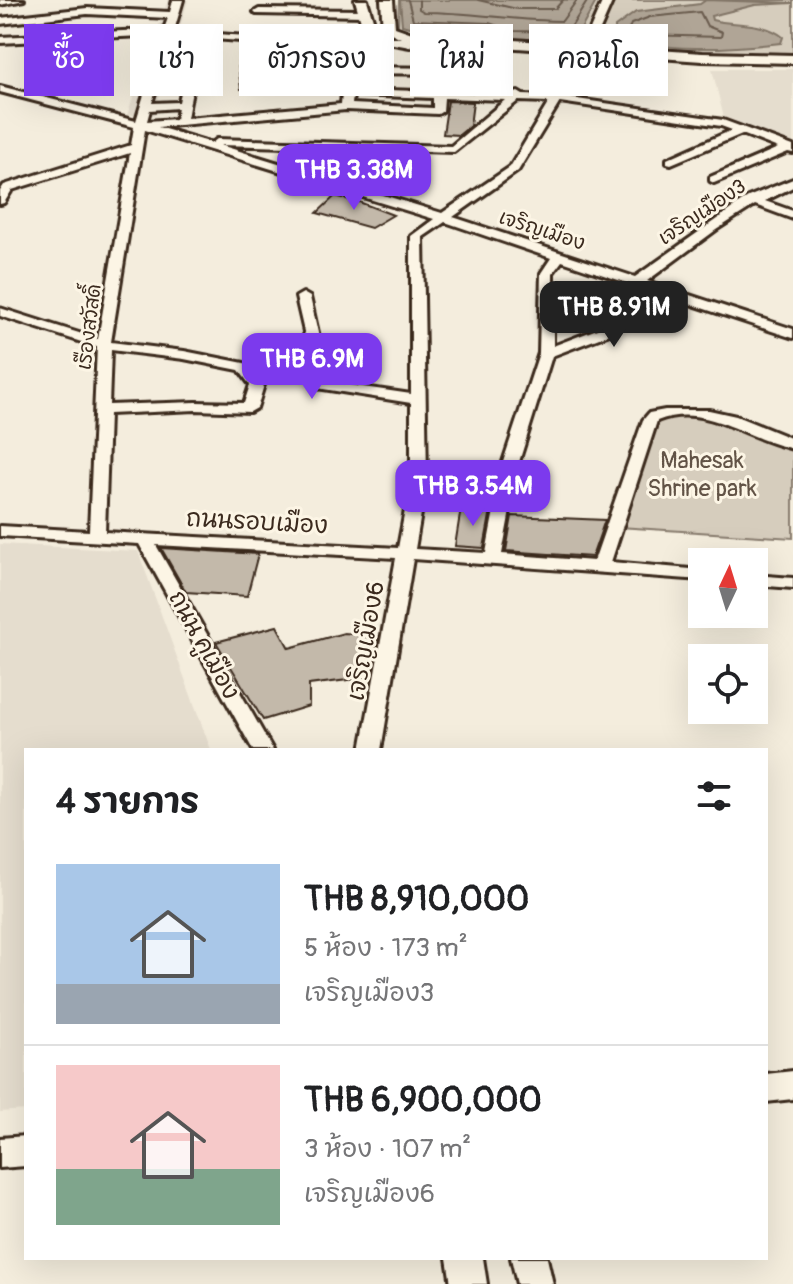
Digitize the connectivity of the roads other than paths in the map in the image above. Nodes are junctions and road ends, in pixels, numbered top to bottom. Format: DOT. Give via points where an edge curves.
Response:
graph roads {
  1 [pos="19,0"];
  2 [pos="178,0"];
  3 [pos="387,0"];
  4 [pos="608,0"];
  5 [pos="0,2"];
  6 [pos="362,7"];
  7 [pos="259,12"];
  8 [pos="173,15"];
  9 [pos="0,21"];
  10 [pos="170,24"];
  11 [pos="598,24"];
  12 [pos="130,34"];
  13 [pos="410,35"];
  14 [pos="0,40"];
  15 [pos="668,54"];
  16 [pos="793,59"];
  17 [pos="1,90"];
  18 [pos="513,95"];
  19 [pos="518,95"];
  20 [pos="148,96"];
  21 [pos="185,96"];
  22 [pos="347,96"];
  23 [pos="439,96"];
  24 [pos="560,96"];
  25 [pos="558,99"];
  26 [pos="183,105"];
  27 [pos="145,107"];
  28 [pos="346,107"];
  29 [pos="181,121"];
  30 [pos="140,125"];
  31 [pos="742,130"];
  32 [pos="206,145"];
  33 [pos="137,147"];
  34 [pos="791,149"];
  35 [pos="671,161"];
  36 [pos="714,179"];
  37 [pos="4,183"];
  38 [pos="793,183"];
  39 [pos="0,200"];
  40 [pos="752,200"];
  41 [pos="793,215"];
  42 [pos="442,217"];
  43 [pos="559,256"];
  44 [pos="643,284"];
  45 [pos="303,297"];
  46 [pos="0,312"];
  47 [pos="793,334"];
  48 [pos="104,345"];
  49 [pos="546,353"];
  50 [pos="417,399"];
  51 [pos="102,410"];
  52 [pos="793,444"];
  53 [pos="0,531"];
  54 [pos="97,536"];
  55 [pos="145,540"];
  56 [pos="405,554"];
  57 [pos="493,558"];
  58 [pos="601,566"];
  59 [pos="688,574"];
  60 [pos="768,581"];
  61 [pos="793,583"];
  62 [pos="262,748"];
  63 [pos="371,748"];
  64 [pos="793,1085"];
  65 [pos="768,1088"];
  66 [pos="24,1151"];
  67 [pos="0,1153"];
  68 [pos="465,1260"];
  69 [pos="529,1260"];
  70 [pos="469,1284"];
  71 [pos="535,1284"];
  1 -- 5 [label="street"];
  2 -- 8 [label="street, เรืองสวัสดิ์"];
  3 -- 13 [label="main road" via="389,29"];
  4 -- 11 [label="street"];
  6 -- 7 [label="street"];
  8 -- 9 [label="street" via="87,11"];
  8 -- 10 [label="street, เรืองสวัสดิ์"];
  12 -- 14 [label="street"];
  15 -- 16 [label="main road"];
  17 -- 30 [label="street, เจริญเมือง"];
  18 -- 19 [label="street"];
  19 -- 25 [label="street"];
  19 -- 32 [label="street" via="454,149"];
  20 -- 27 [label="street, เรืองสวัสดิ์"];
  21 -- 26 [label="street"];
  22 -- 28 [label="street"];
  23 -- 28 [label="street" via="438,111"];
  24 -- 25 [label="street"];
  25 -- 31 [label="street" via="710,120"];
  25 -- 42 [label="street" via="514,169"];
  26 -- 27 [label="street"];
  26 -- 29 [label="street"];
  27 -- 30 [label="street, เรืองสวัสดิ์"];
  28 -- 29 [label="street"];
  29 -- 30 [label="street"];
  30 -- 32 [label="street, เจริญเมือง"];
  30 -- 33 [label="street, เรืองสวัสดิ์"];
  31 -- 34 [label="street"];
  31 -- 35 [label="street"];
  32 -- 42 [label="street, เจริญเมือง"];
  33 -- 37 [label="street"];
  33 -- 48 [label="street, เรืองสวัสดิ์"];
  34 -- 36 [label="street"];
  37 -- 39 [label="street"];
  38 -- 40 [label="street, เจริญเมือง3"];
  40 -- 41 [label="street"];
  40 -- 44 [label="street, เจริญเมือง3"];
  42 -- 43 [label="street, เจริญเมือง"];
  42 -- 50 [label="street, เจริญเมือง6" via="417,236"];
  43 -- 44 [label="street, เจริญเมือง"];
  43 -- 49 [label="street" via="547,273"];
  44 -- 47 [label="street, เจริญเมือง"];
  44 -- 49 [label="street, เจริญเมือง3" via="610,329"];
  45 -- 50 [label="street" via="322,385"];
  46 -- 48 [label="street"];
  48 -- 51 [label="street, เรืองสวัสดิ์"];
  48 -- 51 [label="street" via="244,367 257,385 250,408"];
  49 -- 57 [label="street" via="511,462"];
  50 -- 56 [label="street, เจริญเมือง6" via="419,478"];
  51 -- 54 [label="street, เรืองสวัสดิ์"];
  52 -- 58 [label="street" via="763,438 743,424 705,413 654,416"];
  53 -- 54 [label="street, ถนนรอบเมือง"];
  54 -- 55 [label="street, ถนนรอบเมือง"];
  55 -- 56 [label="street, ถนนรอบเมือง"];
  55 -- 62 [label="street, ถนน คูเมือง"];
  56 -- 57 [label="street, ถนนรอบเมือง"];
  56 -- 63 [label="street, เจริญเมือง6"];
  57 -- 58 [label="street, ถนนรอบเมือง"];
  58 -- 59 [label="street, ถนนรอบเมือง"];
  60 -- 61 [label="street"];
  64 -- 65 [label="main road"];
  66 -- 67 [label="main road"];
  68 -- 70 [label="main road"];
  69 -- 71 [label="main road"];
}
